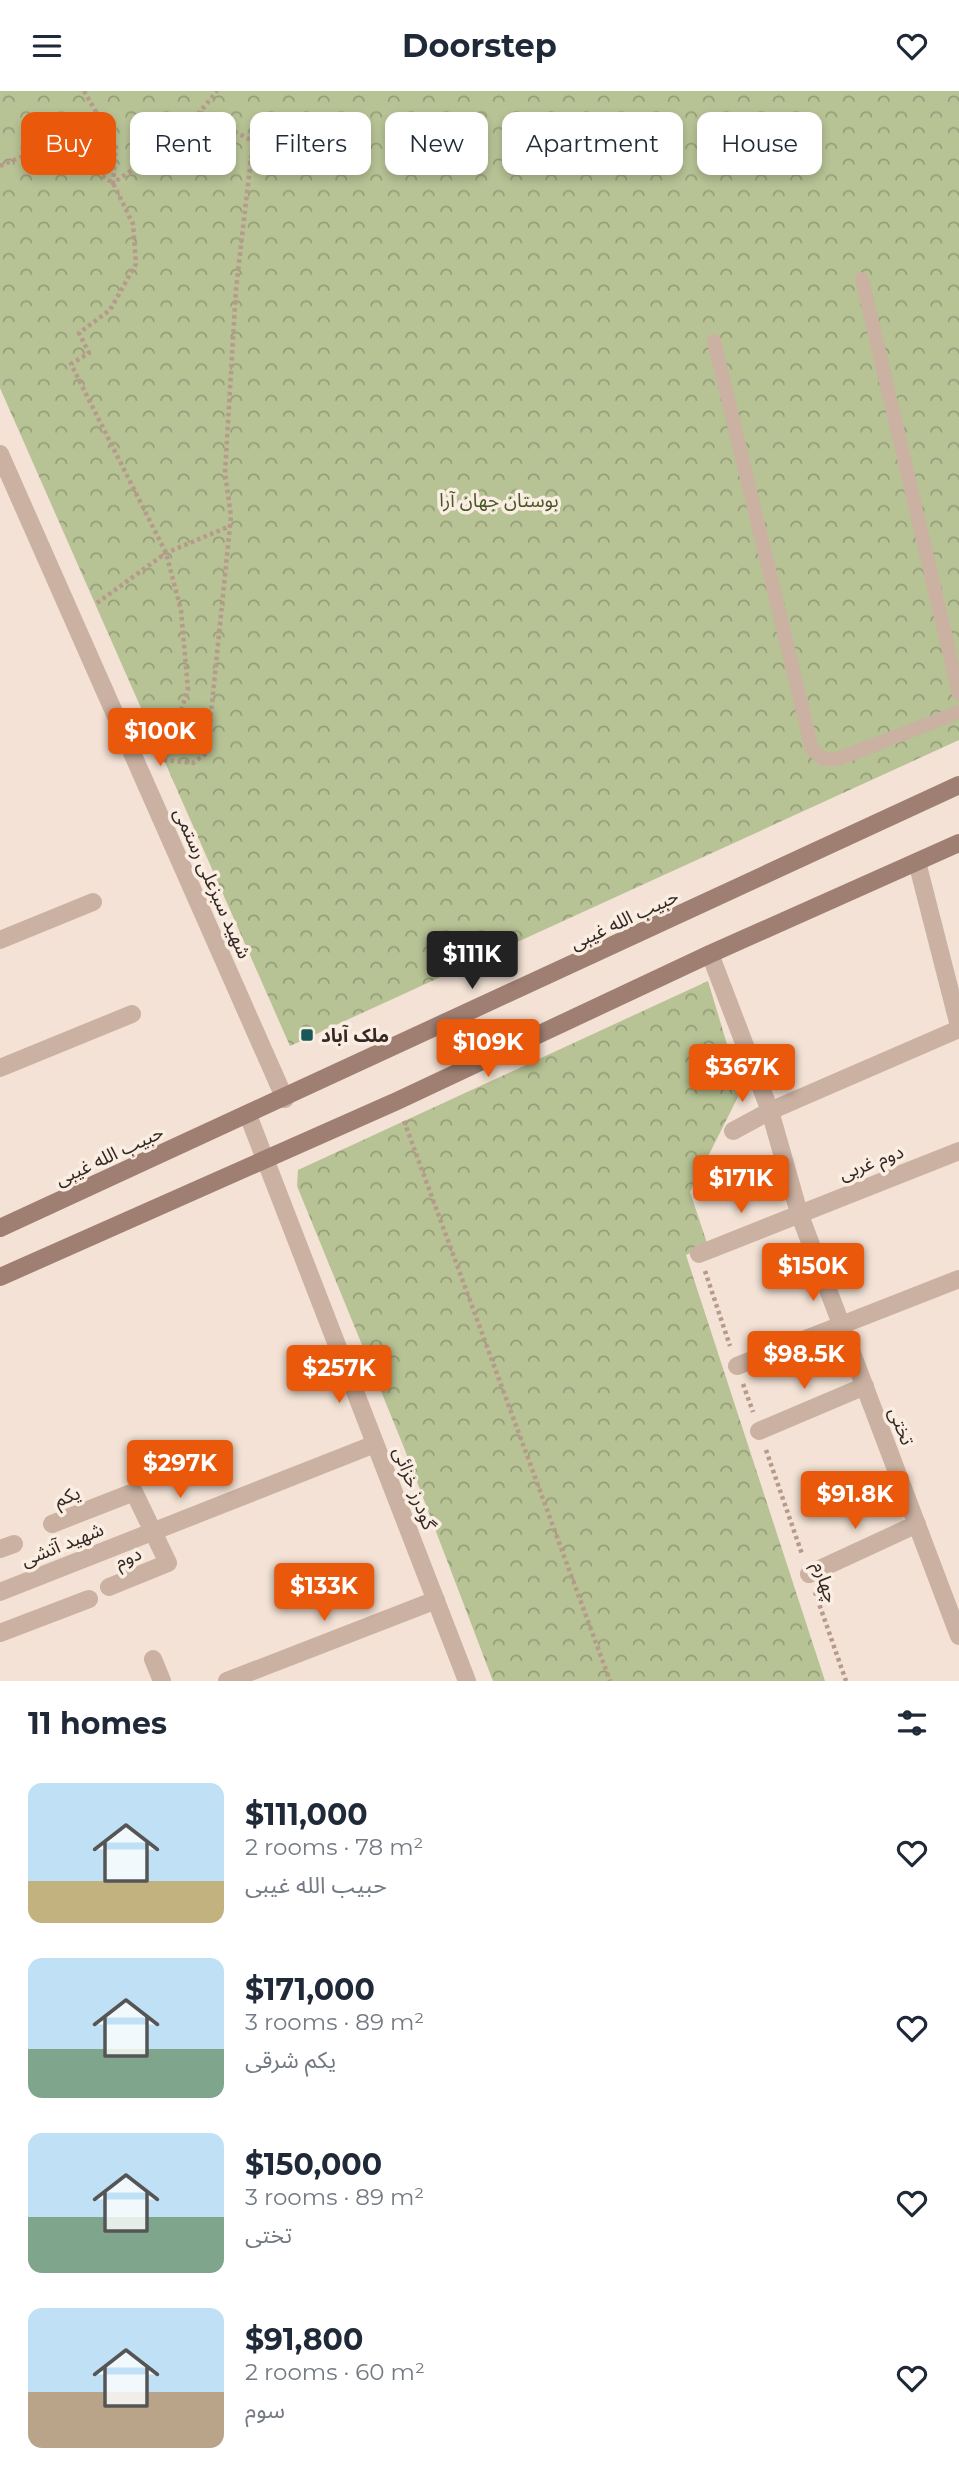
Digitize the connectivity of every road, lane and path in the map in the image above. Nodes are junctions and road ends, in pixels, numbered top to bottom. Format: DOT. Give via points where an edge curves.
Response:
graph roads {
  1 [pos="84,91"];
  2 [pos="217,91"];
  3 [pos="201,112"];
  4 [pos="236,132"];
  5 [pos="0,166"];
  6 [pos="130,172"];
  7 [pos="114,183"];
  8 [pos="862,279"];
  9 [pos="714,341"];
  10 [pos="0,454"];
  11 [pos="230,526"];
  12 [pos="166,553"];
  13 [pos="97,603"];
  14 [pos="959,694"];
  15 [pos="959,712"];
  16 [pos="959,785"];
  17 [pos="959,843"];
  18 [pos="918,862"];
  19 [pos="93,902"];
  20 [pos="0,940"];
  21 [pos="710,954"];
  22 [pos="132,1014"];
  23 [pos="959,1028"];
  24 [pos="0,1068"];
  25 [pos="285,1098"];
  26 [pos="397,1101"];
  27 [pos="770,1111"];
  28 [pos="248,1115"];
  29 [pos="733,1131"];
  30 [pos="959,1151"];
  31 [pos="265,1158"];
  32 [pos="799,1213"];
  33 [pos="0,1228"];
  34 [pos="699,1254"];
  35 [pos="0,1277"];
  36 [pos="959,1279"];
  37 [pos="842,1325"];
  38 [pos="737,1366"];
  39 [pos="864,1386"];
  40 [pos="760,1431"];
  41 [pos="375,1444"];
  42 [pos="52,1524"];
  43 [pos="917,1524"];
  44 [pos="152,1531"];
  45 [pos="809,1574"];
  46 [pos="109,1587"];
  47 [pos="0,1592"];
  48 [pos="89,1599"];
  49 [pos="436,1600"];
  50 [pos="0,1633"];
  51 [pos="959,1636"];
  52 [pos="153,1659"];
  53 [pos="271,1673"];
  54 [pos="162,1681"];
  55 [pos="227,1681"];
  56 [pos="467,1681"];
  57 [pos="610,1681"];
  58 [pos="846,1681"];
  1 -- 7 [label="path" via="116,147"];
  2 -- 3 [label="path"];
  4 -- 11 [label="path" via="253,141 236,289 225,460"];
  5 -- 7 [label="path" via="35,151 65,153"];
  6 -- 7 [label="path"];
  7 -- 12 [label="path" via="133,224 136,264 110,310 79,333 89,353 71,364"];
  8 -- 14 [label="lane"];
  9 -- 15 [label="lane" via="812,749 823,759 838,759"];
  10 -- 25 [label="street, شهید سبزعلی رستمی"];
  11 -- 12 [label="path"];
  11 -- 12 [label="path" via="207,753 193,763 164,760 188,690 181,610"];
  12 -- 13 [label="path"];
  16 -- 25 [label="main road, حبیب الله غیبی"];
  17 -- 18 [label="main road"];
  18 -- 21 [label="main road"];
  18 -- 23 [label="street"];
  19 -- 20 [label="street"];
  21 -- 26 [label="main road"];
  21 -- 27 [label="street, تختی"];
  22 -- 24 [label="street"];
  23 -- 27 [label="street"];
  25 -- 28 [label="main road, حبیب الله غیبی"];
  26 -- 31 [label="main road"];
  26 -- 57 [label="path"];
  27 -- 29 [label="street"];
  27 -- 32 [label="street, تختی"];
  28 -- 31 [label="street, گودرز خزائی"];
  28 -- 33 [label="main road, حبیب الله غیبی"];
  30 -- 32 [label="street, دوم غربی"];
  31 -- 35 [label="main road"];
  31 -- 41 [label="street, گودرز خزائی"];
  32 -- 34 [label="street, دوم غربی"];
  32 -- 37 [label="street, تختی"];
  34 -- 38 [label="path, چهارم"];
  36 -- 37 [label="street"];
  37 -- 38 [label="street"];
  37 -- 39 [label="street, تختی"];
  38 -- 40 [label="path, چهارم"];
  39 -- 40 [label="street"];
  39 -- 43 [label="street, تختی"];
  40 -- 45 [label="path, چهارم"];
  41 -- 44 [label="street, شهید آتشی"];
  41 -- 49 [label="street, گودرز خزائی"];
  42 -- 44 [label="street, یکم" via="134,1492"];
  43 -- 45 [label="street"];
  43 -- 51 [label="street, تختی"];
  44 -- 46 [label="street, دوم" via="168,1563"];
  44 -- 47 [label="street, شهید آتشی"];
  45 -- 58 [label="path, چهارم"];
  48 -- 50 [label="street"];
  49 -- 53 [label="street"];
  49 -- 56 [label="street, گودرز خزائی"];
  52 -- 54 [label="street"];
  53 -- 55 [label="street"];
}
